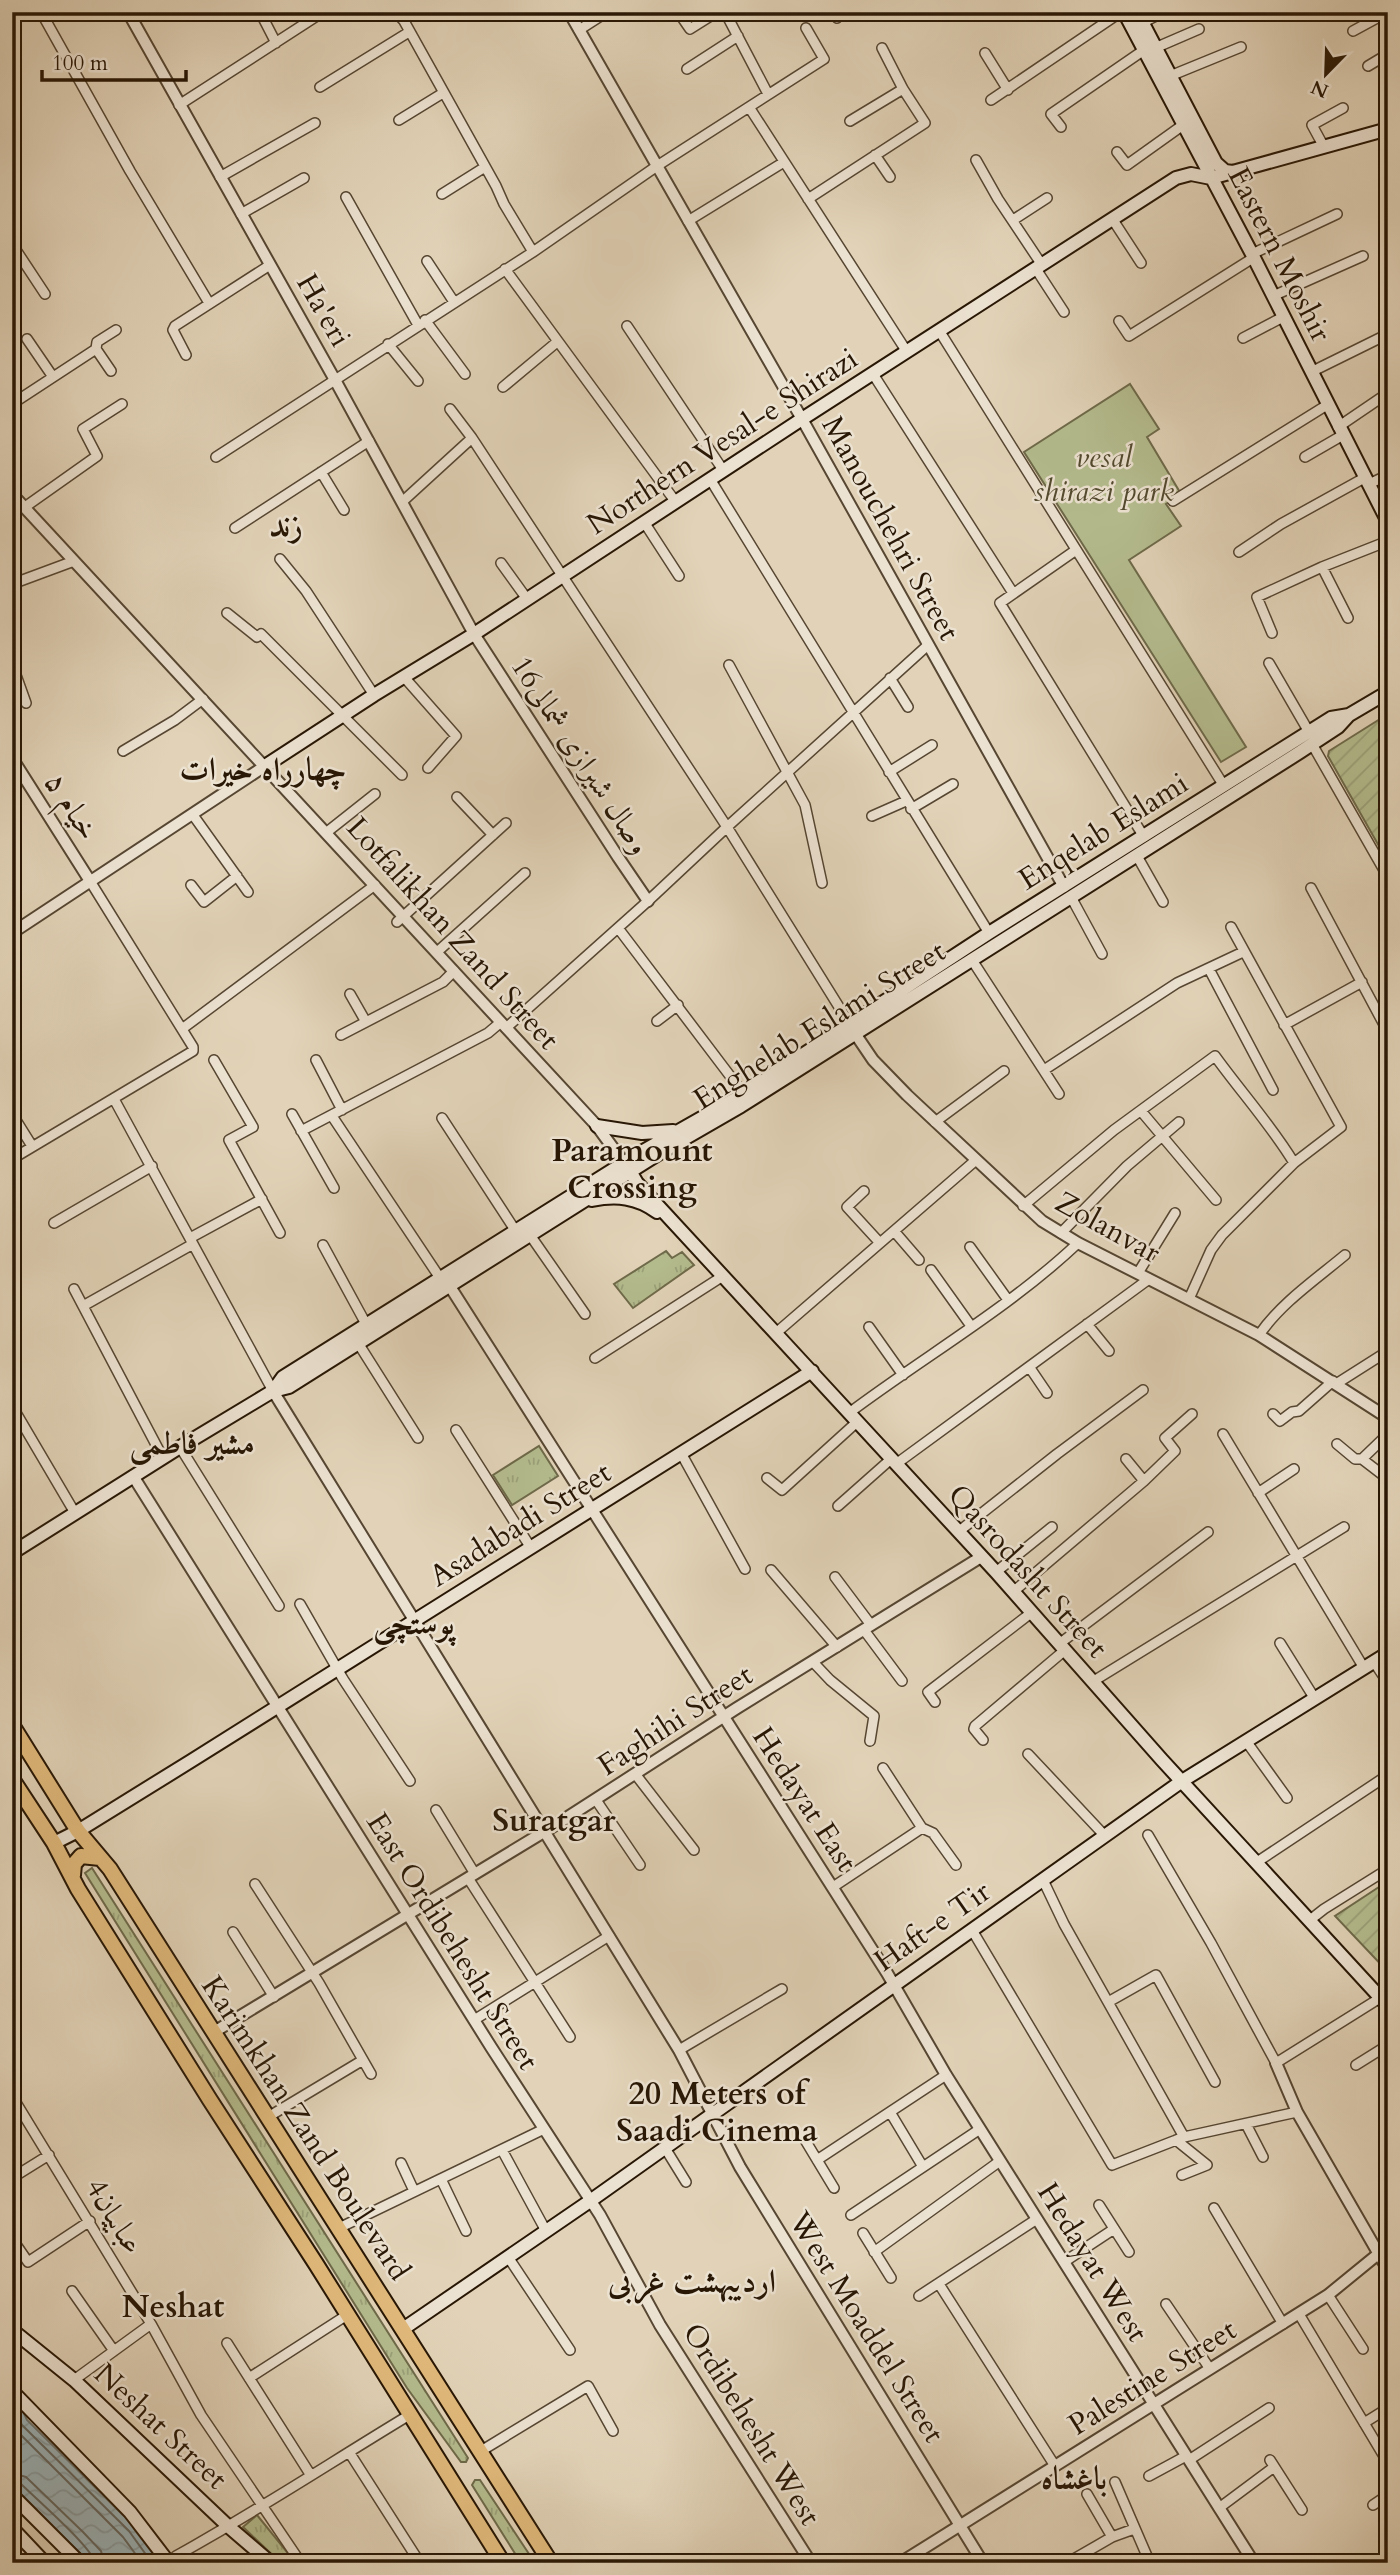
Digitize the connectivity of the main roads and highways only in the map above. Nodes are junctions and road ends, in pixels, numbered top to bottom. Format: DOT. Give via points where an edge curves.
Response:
graph roads {
  1 [pos="1131,16"];
  2 [pos="1149,49"];
  3 [pos="1388,130"];
  4 [pos="1233,172"];
  5 [pos="1211,178"];
  6 [pos="1388,522"];
  7 [pos="1388,692"];
  8 [pos="1310,738"];
  9 [pos="265,766"];
  10 [pos="1068,892"];
  11 [pos="852,1028"];
  12 [pos="597,1126"];
  13 [pos="677,1131"];
  14 [pos="628,1167"];
  15 [pos="581,1202"];
  16 [pos="677,1225"];
  17 [pos="445,1281"];
  18 [pos="812,1371"];
  19 [pos="273,1391"];
  20 [pos="12,1553"];
  21 [pos="1388,1653"];
  22 [pos="12,1725"];
  23 [pos="12,1779"];
  24 [pos="1182,1781"];
  25 [pos="78,1831"];
  26 [pos="54,1843"];
  27 [pos="100,1858"];
  28 [pos="73,1875"];
  29 [pos="1386,2003"];
  30 [pos="403,2329"];
  31 [pos="12,2330"];
  32 [pos="12,2391"];
  33 [pos="12,2495"];
  34 [pos="12,2528"];
  35 [pos="173,2559"];
  36 [pos="45,2563"];
  37 [pos="80,2563"];
  38 [pos="271,2563"];
  39 [pos="503,2563"];
  40 [pos="551,2563"];
  1 -- 2 [label="main road, Eastern Moshir"];
  2 -- 4 [label="main road, Eastern Moshir" via="1170,76 1216,163"];
  2 -- 5 [label="main road, Eastern Moshir"];
  3 -- 4 [label="main road, Northern Vesal-e Shirazi"];
  4 -- 5 [label="main road, Northern Vesal-e Shirazi"];
  5 -- 6 [label="main road, Eastern Moshir"];
  5 -- 9 [label="main road, Northern Vesal-e Shirazi" via="1191,174 1177,178"];
  7 -- 8 [label="main road, Enqelab Eslami" via="1349,715 1331,718"];
  8 -- 10 [label="main road, Enqelab Eslami" via="1224,786"];
  8 -- 10 [label="main road, Enghelab Eslami Street" via="1137,856"];
  10 -- 11 [label="main road, Enghelab Eslami Street" via="972,960"];
  10 -- 11 [label="main road, Enqelab Eslami" via="989,933"];
  11 -- 13 [label="main road, Enghelab Eslami Street"];
  11 -- 14 [label="main road, Enghelab Eslami Street"];
  12 -- 13 [label="main road" via="642,1133"];
  13 -- 14 [label="main road, Enghelab Eslami Street"];
  14 -- 15 [label="main road, Enghelab Eslami Street"];
  14 -- 16 [label="main road, Qasrodasht Street"];
  14 -- 17 [label="main road, Enghelab Eslami Street" via="515,1230"];
  15 -- 16 [label="main road" via="625,1197 649,1205"];
  15 -- 17 [label="main road, Enghelab Eslami Street"];
  16 -- 18 [label="main road, Qasrodasht Street"];
  17 -- 19 [label="main road, Enghelab Eslami Street" via="358,1343 289,1387"];
  17 -- 19 [label="main road, Enghelab Eslami Street" via="283,1377"];
  18 -- 24 [label="main road, Qasrodasht Street"];
  18 -- 25 [label="main road, Asadabadi Street"];
  19 -- 20 [label="main road, Enghelab Eslami Street"];
  21 -- 24 [label="main road, Haft-e Tir"];
  22 -- 25 [label="main road, Karimkhan Zand Boulevard"];
  23 -- 26 [label="main road"];
  24 -- 29 [label="main road, Qasrodasht Street"];
  24 -- 30 [label="main road, Haft-e Tir"];
  25 -- 26 [label="main road, Asadabadi Street"];
  25 -- 27 [label="main road, Karimkhan Zand Boulevard"];
  26 -- 28 [label="main road"];
  27 -- 28 [label="main road" via="80,1856"];
  27 -- 30 [label="main road, Karimkhan Zand Boulevard"];
  28 -- 39 [label="main road"];
  30 -- 40 [label="main road, Karimkhan Zand Boulevard"];
  31 -- 38 [label="main road, Neshat Street" via="74,2380"];
  32 -- 35 [label="main road"];
  33 -- 37 [label="main road"];
  34 -- 36 [label="main road"];
}
